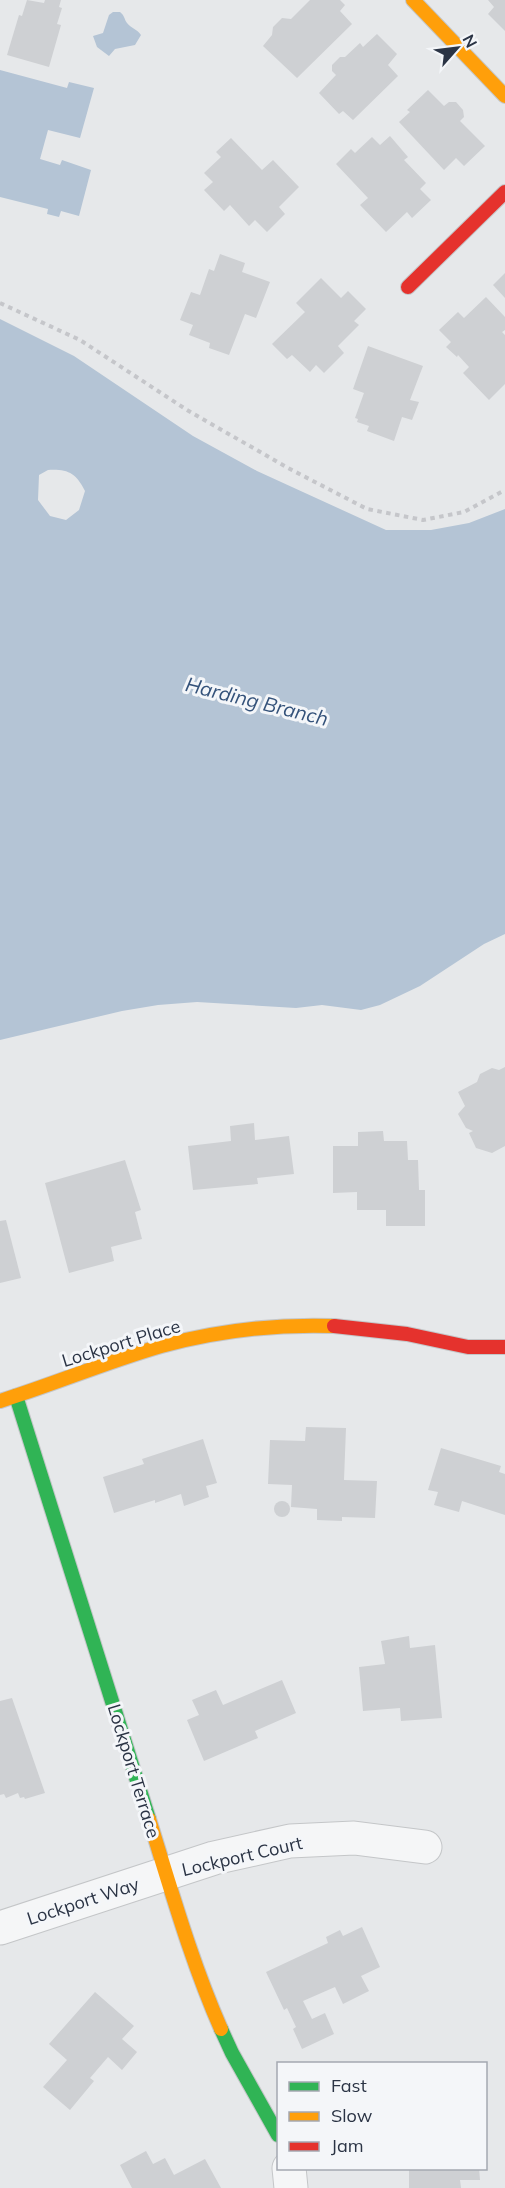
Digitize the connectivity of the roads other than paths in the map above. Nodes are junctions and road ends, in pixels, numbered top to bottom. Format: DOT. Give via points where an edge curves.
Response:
graph roads {
  1 [pos="413,0"];
  2 [pos="505,96"];
  3 [pos="505,192"];
  4 [pos="408,287"];
  5 [pos="505,1347"];
  6 [pos="16,1396"];
  7 [pos="0,1401"];
  8 [pos="425,1846"];
  9 [pos="166,1874"];
  10 [pos="0,1928"];
  11 [pos="277,2132"];
  12 [pos="289,2170"];
  13 [pos="291,2188"];
  1 -- 2 [label="street"];
  3 -- 4 [label="street"];
  5 -- 6 [label="street, Lockport Place" via="470,1348 366,1329 252,1329 142,1352"];
  6 -- 7 [label="street, Lockport Place"];
  6 -- 9 [label="street, Lockport Terrace"];
  8 -- 9 [label="street, Lockport Court" via="354,1838 291,1841 214,1858"];
  9 -- 10 [label="street, Lockport Way"];
  9 -- 11 [label="street, Lockport Terrace" via="206,1993 232,2053"];
  12 -- 13 [label="street"];
}
